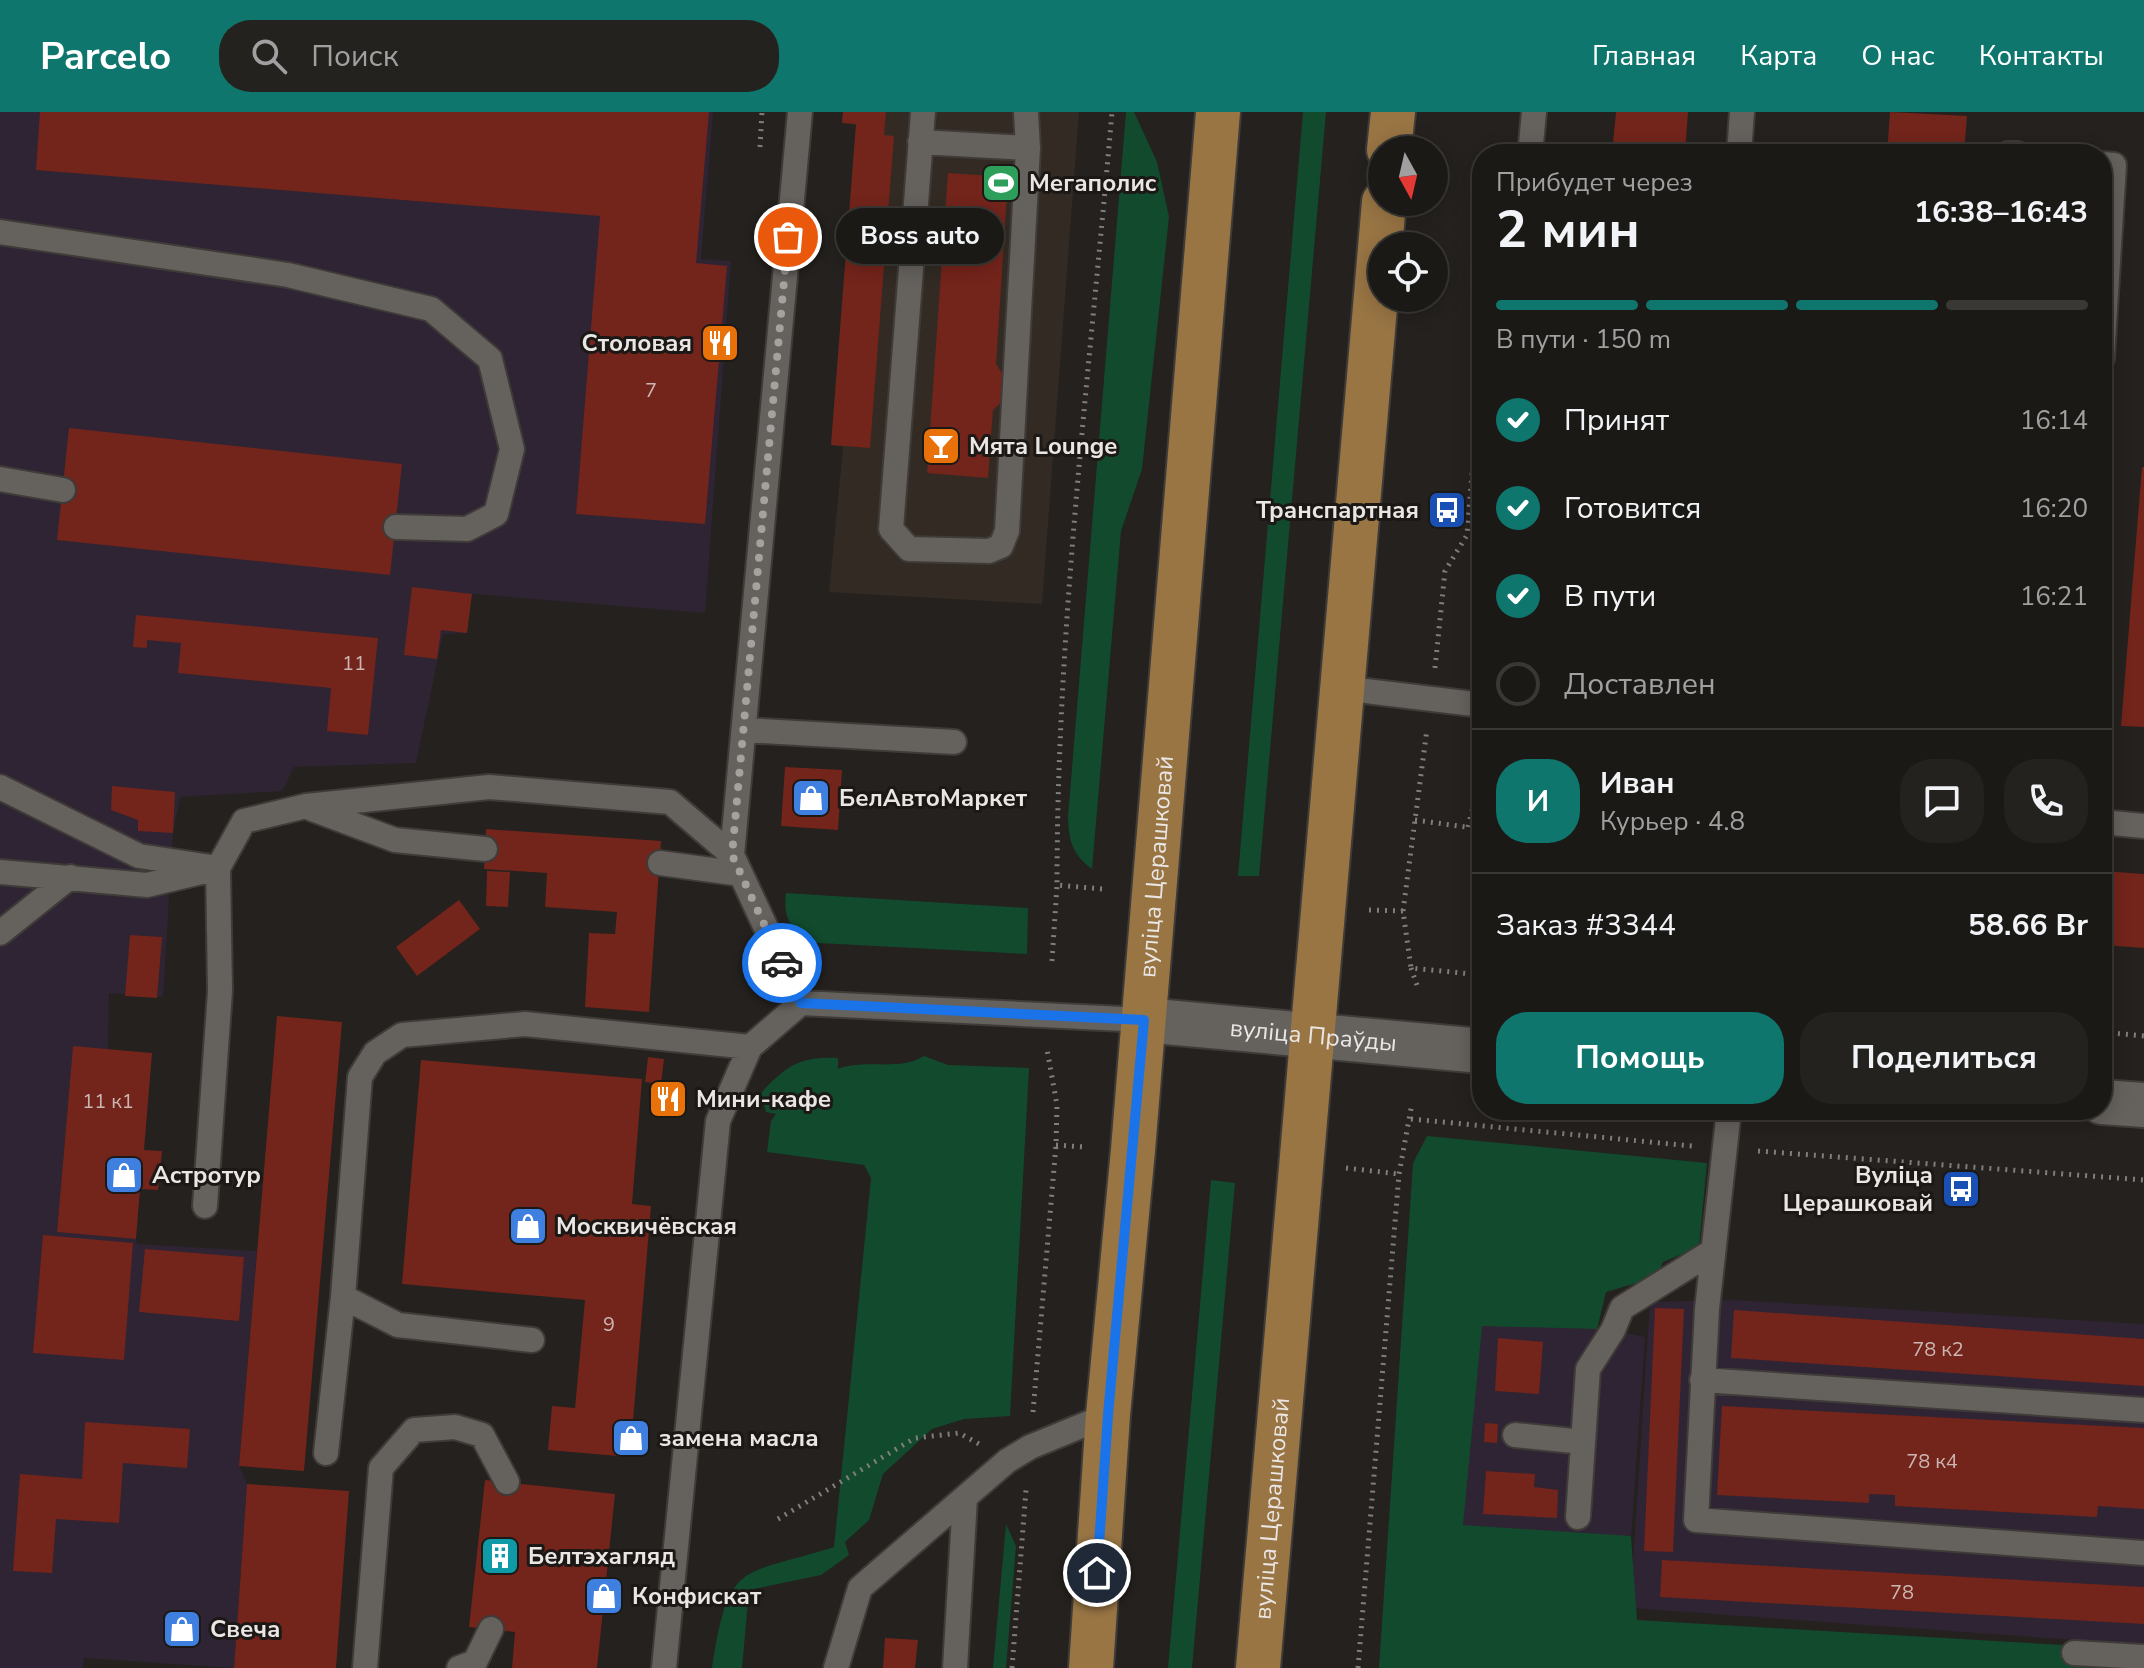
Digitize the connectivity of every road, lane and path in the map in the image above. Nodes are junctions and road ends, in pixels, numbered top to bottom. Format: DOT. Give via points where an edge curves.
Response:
graph roads {
  1 [pos="800,112"];
  2 [pos="923,112"];
  3 [pos="1026,112"];
  4 [pos="1112,112"];
  5 [pos="1218,112"];
  6 [pos="1393,112"];
  7 [pos="1534,112"];
  8 [pos="1742,112"];
  9 [pos="1390,136"];
  10 [pos="920,142"];
  11 [pos="1531,144"];
  12 [pos="1740,144"];
  13 [pos="1028,148"];
  14 [pos="2112,165"];
  15 [pos="2112,197"];
  16 [pos="1383,216"];
  17 [pos="0,232"];
  18 [pos="1472,474"];
  19 [pos="0,479"];
  20 [pos="63,490"];
  21 [pos="396,527"];
  22 [pos="1341,688"];
  23 [pos="1431,698"];
  24 [pos="1472,704"];
  25 [pos="744,730"];
  26 [pos="954,742"];
  27 [pos="0,787"];
  28 [pos="306,806"];
  29 [pos="1472,811"];
  30 [pos="1415,820"];
  31 [pos="2112,823"];
  32 [pos="2144,826"];
  33 [pos="1468,827"];
  34 [pos="1472,828"];
  35 [pos="485,849"];
  36 [pos="660,863"];
  37 [pos="737,864"];
  38 [pos="218,868"];
  39 [pos="0,872"];
  40 [pos="70,877"];
  41 [pos="1057,885"];
  42 [pos="1102,889"];
  43 [pos="1369,910"];
  44 [pos="1403,911"];
  45 [pos="0,933"];
  46 [pos="1052,961"];
  47 [pos="1411,968"];
  48 [pos="1472,974"];
  49 [pos="1418,988"];
  50 [pos="801,1003"];
  51 [pos="1144,1020"];
  52 [pos="2112,1033"];
  53 [pos="1311,1036"];
  54 [pos="2144,1036"];
  55 [pos="750,1047"];
  56 [pos="1047,1049"];
  57 [pos="1472,1050"];
  58 [pos="1412,1103"];
  59 [pos="2112,1103"];
  60 [pos="2144,1105"];
  61 [pos="1411,1119"];
  62 [pos="1728,1120"];
  63 [pos="1056,1145"];
  64 [pos="1084,1147"];
  65 [pos="1727,1149"];
  66 [pos="1346,1168"];
  67 [pos="1399,1174"];
  68 [pos="2144,1180"];
  69 [pos="205,1206"];
  70 [pos="1713,1251"];
  71 [pos="343,1297"];
  72 [pos="532,1340"];
  73 [pos="1702,1380"];
  74 [pos="2144,1410"];
  75 [pos="1108,1415"];
  76 [pos="1515,1435"];
  77 [pos="1583,1442"];
  78 [pos="1030,1447"];
  79 [pos="326,1453"];
  80 [pos="1007,1461"];
  81 [pos="507,1482"];
  82 [pos="965,1498"];
  83 [pos="1578,1517"];
  84 [pos="778,1519"];
  85 [pos="2144,1553"];
  86 [pos="491,1629"];
  87 [pos="2074,1653"];
  88 [pos="2144,1657"];
  89 [pos="365,1668"];
  90 [pos="459,1668"];
  91 [pos="664,1668"];
  92 [pos="836,1668"];
  93 [pos="955,1668"];
  94 [pos="1012,1668"];
  95 [pos="1091,1668"];
  96 [pos="1258,1668"];
  97 [pos="1358,1668"];
  1 -- 25 [label="lane"];
  2 -- 10 [label="lane"];
  3 -- 13 [label="lane"];
  4 -- 41 [label="path" via="1067,632"];
  5 -- 51 [label="main road, вуліца Церашковай"];
  6 -- 9 [label="main road"];
  7 -- 11 [label="lane"];
  8 -- 12 [label="lane"];
  10 -- 13 [label="lane"];
  10 -- 13 [label="lane" via="891,529 909,549 989,551 1001,546 1007,531"];
  14 -- 15 [label="lane"];
  16 -- 22 [label="main road, вуліца Церашковай"];
  17 -- 21 [label="lane" via="288,275 431,309 490,359 512,449 496,514 467,529"];
  18 -- 23 [label="path" via="1467,535 1445,571"];
  19 -- 20 [label="lane"];
  22 -- 23 [label="lane"];
  22 -- 53 [label="main road, вуліца Церашковай"];
  23 -- 24 [label="lane"];
  23 -- 30 [label="path"];
  25 -- 26 [label="lane"];
  25 -- 37 [label="lane"];
  27 -- 38 [label="lane" via="139,856"];
  28 -- 35 [label="lane" via="395,840"];
  28 -- 37 [label="lane" via="489,787 670,802"];
  28 -- 38 [label="lane" via="244,821"];
  29 -- 33 [label="path"];
  30 -- 33 [label="path"];
  30 -- 44 [label="path"];
  31 -- 32 [label="lane"];
  33 -- 34 [label="path"];
  36 -- 37 [label="lane"];
  37 -- 50 [label="lane"];
  38 -- 40 [label="lane" via="147,885"];
  38 -- 69 [label="lane" via="220,991"];
  39 -- 40 [label="lane"];
  40 -- 45 [label="lane"];
  41 -- 42 [label="path"];
  41 -- 46 [label="path"];
  43 -- 44 [label="path"];
  44 -- 47 [label="path"];
  47 -- 48 [label="path"];
  47 -- 49 [label="path"];
  50 -- 51 [label="lane"];
  50 -- 55 [label="lane"];
  51 -- 53 [label="main road, вуліца Праўды"];
  51 -- 75 [label="main road, вуліца Церашковай"];
  52 -- 54 [label="path"];
  53 -- 57 [label="main road, вуліца Праўды"];
  53 -- 96 [label="main road, вуліца Церашковай"];
  55 -- 71 [label="lane" via="525,1024 402,1035 375,1053 360,1077"];
  55 -- 91 [label="lane" via="718,1121"];
  56 -- 63 [label="path" via="1057,1105"];
  58 -- 61 [label="path"];
  59 -- 60 [label="main road"];
  61 -- 65 [label="path"];
  61 -- 67 [label="path"];
  62 -- 65 [label="lane"];
  63 -- 64 [label="path"];
  63 -- 78 [label="path"];
  65 -- 68 [label="path"];
  65 -- 70 [label="lane"];
  66 -- 67 [label="path"];
  67 -- 97 [label="path"];
  70 -- 73 [label="lane"];
  70 -- 77 [label="lane" via="1622,1308 1588,1369"];
  71 -- 72 [label="lane" via="398,1325"];
  71 -- 79 [label="lane"];
  73 -- 74 [label="lane"];
  73 -- 85 [label="lane" via="1696,1520"];
  75 -- 78 [label="lane"];
  75 -- 95 [label="main road, вуліца Церашковай"];
  76 -- 77 [label="lane"];
  77 -- 83 [label="lane"];
  78 -- 80 [label="lane"];
  78 -- 94 [label="path"];
  80 -- 82 [label="lane"];
  80 -- 84 [label="path" via="959,1433 915,1438"];
  81 -- 89 [label="lane" via="482,1435 455,1427 414,1430 381,1468"];
  82 -- 92 [label="lane" via="860,1588"];
  82 -- 93 [label="lane"];
  86 -- 90 [label="lane" via="475,1662"];
  87 -- 88 [label="lane"];
}
